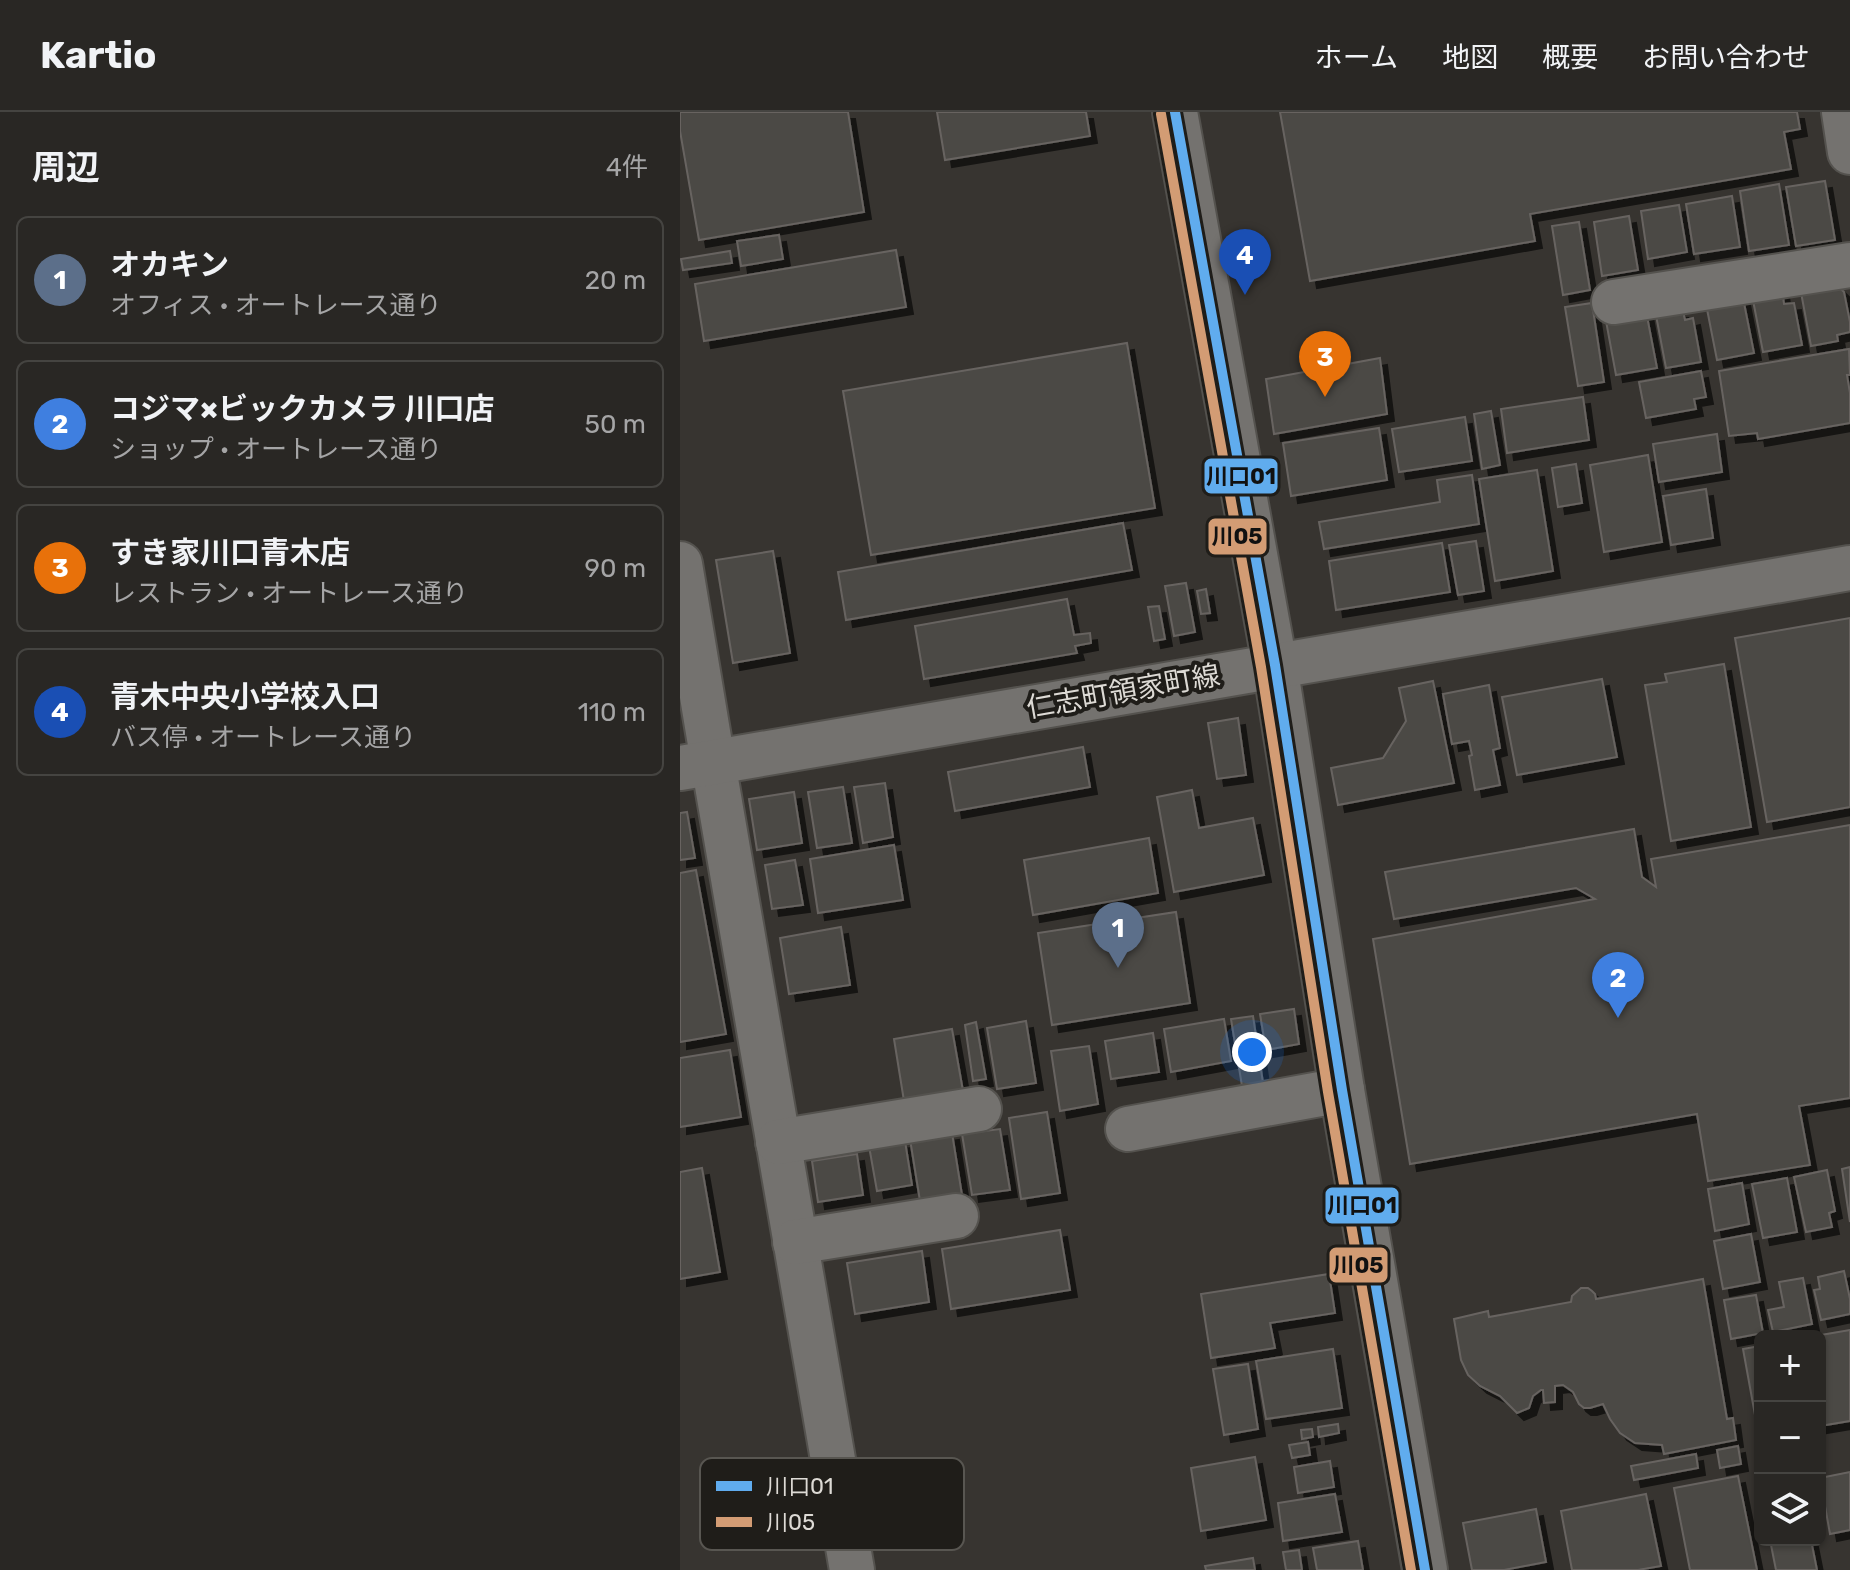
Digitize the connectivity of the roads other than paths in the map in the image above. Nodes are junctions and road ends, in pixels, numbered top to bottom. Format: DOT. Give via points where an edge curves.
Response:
graph roads {
  1 [pos="1175,112"];
  2 [pos="1844,112"];
  3 [pos="1850,152"];
  4 [pos="1850,265"];
  5 [pos="1614,302"];
  6 [pos="680,564"];
  7 [pos="1850,568"];
  8 [pos="1275,665"];
  9 [pos="696,765"];
  10 [pos="1342,1090"];
  11 [pos="979,1109"];
  12 [pos="1128,1129"];
  13 [pos="778,1142"];
  14 [pos="956,1216"];
  15 [pos="795,1242"];
  16 [pos="833,1458"];
  17 [pos="849,1550"];
  18 [pos="852,1570"];
  19 [pos="1425,1570"];
  1 -- 8 [label="street"];
  2 -- 3 [label="street"];
  4 -- 5 [label="street"];
  6 -- 9 [label="street"];
  7 -- 8 [label="street, 仁志町領家町線"];
  8 -- 9 [label="street, 仁志町領家町線"];
  8 -- 10 [label="street"];
  9 -- 13 [label="street"];
  10 -- 12 [label="street"];
  10 -- 19 [label="street"];
  11 -- 13 [label="street"];
  13 -- 15 [label="street"];
  14 -- 15 [label="street"];
  15 -- 16 [label="street"];
  17 -- 18 [label="street"];
}
